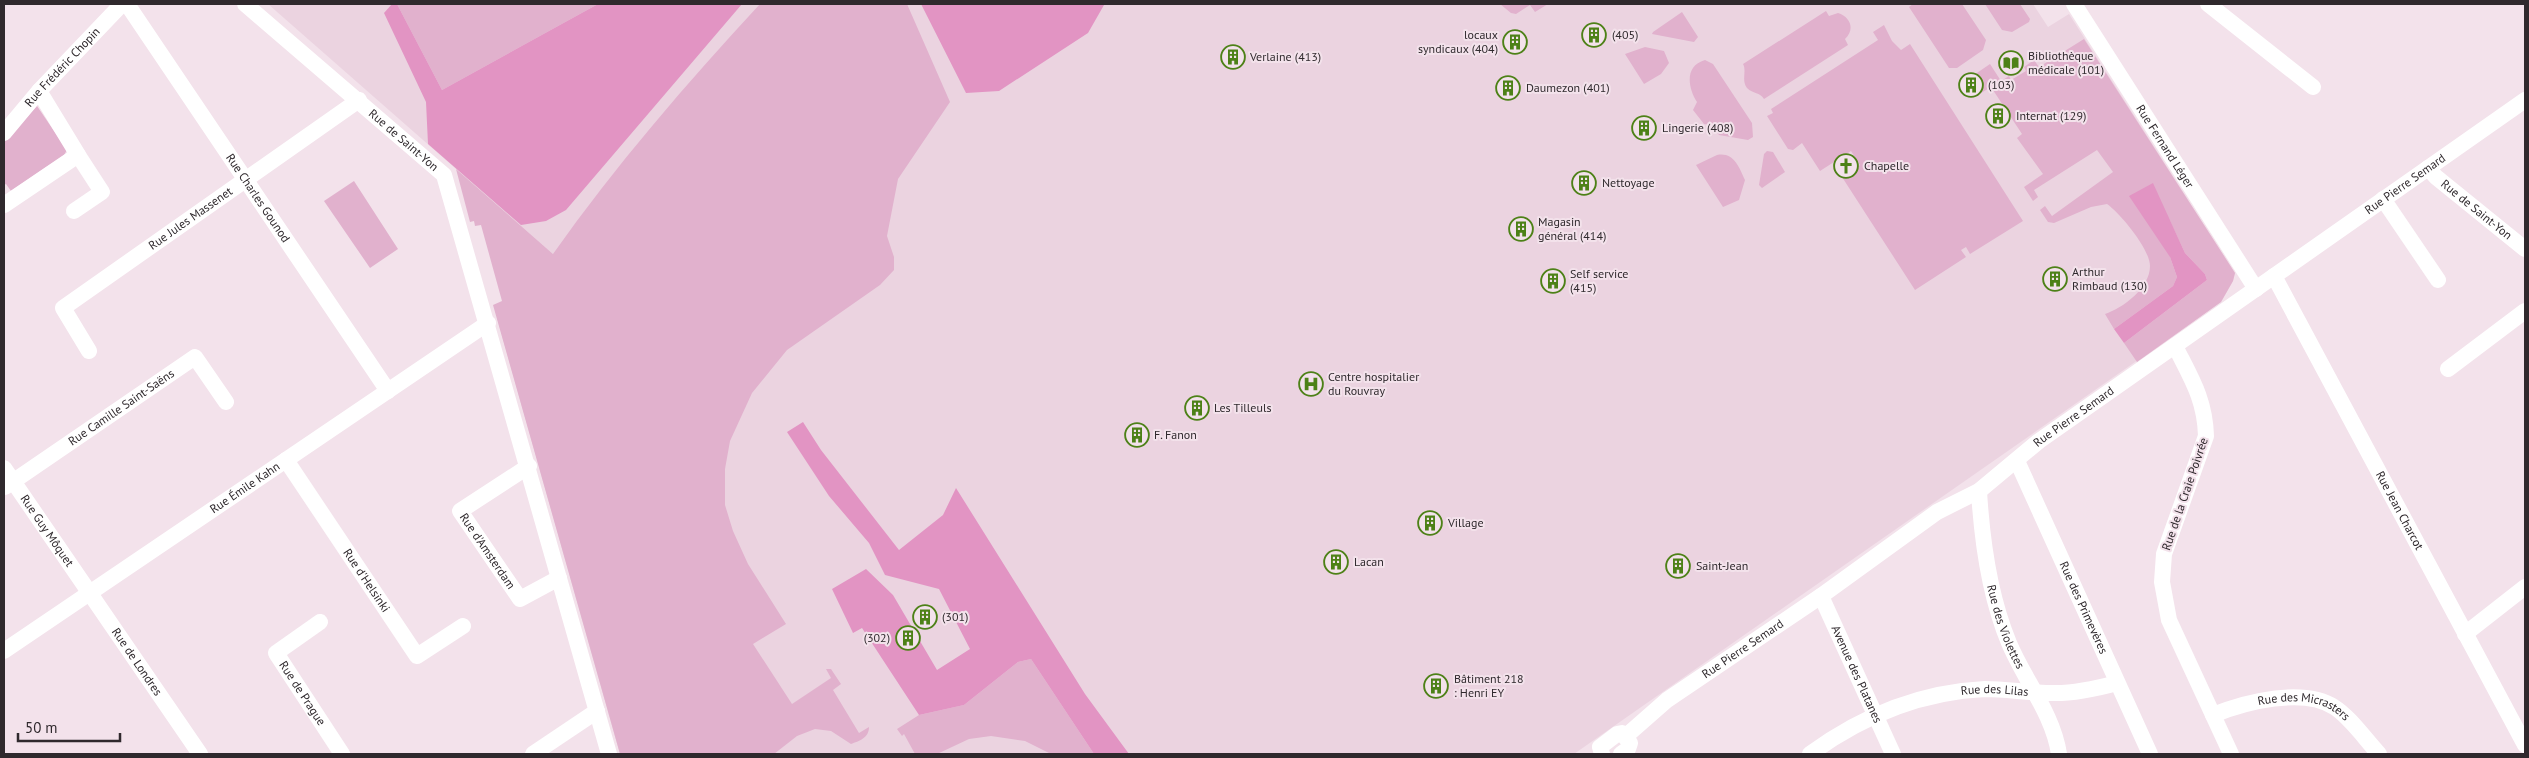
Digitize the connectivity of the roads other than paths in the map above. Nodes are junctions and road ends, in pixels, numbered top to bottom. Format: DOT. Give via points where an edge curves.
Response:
graph roads {
  1 [pos="122,4"];
  2 [pos="127,4"];
  3 [pos="245,4"];
  4 [pos="2074,4"];
  5 [pos="2208,4"];
  6 [pos="2313,87"];
  7 [pos="39,91"];
  8 [pos="359,100"];
  9 [pos="2525,100"];
  10 [pos="4,133"];
  11 [pos="78,155"];
  12 [pos="2428,168"];
  13 [pos="245,182"];
  14 [pos="2383,199"];
  15 [pos="4,205"];
  16 [pos="74,211"];
  17 [pos="2525,249"];
  18 [pos="2274,276"];
  19 [pos="2438,280"];
  20 [pos="2256,289"];
  21 [pos="2525,311"];
  22 [pos="488,323"];
  23 [pos="2175,346"];
  24 [pos="90,351"];
  25 [pos="2448,370"];
  26 [pos="388,391"];
  27 [pos="226,402"];
  28 [pos="286,460"];
  29 [pos="2017,461"];
  30 [pos="529,466"];
  31 [pos="7,479"];
  32 [pos="1979,491"];
  33 [pos="559,578"];
  34 [pos="2525,587"];
  35 [pos="90,593"];
  36 [pos="1821,596"];
  37 [pos="320,622"];
  38 [pos="463,626"];
  39 [pos="2465,634"];
  40 [pos="4,651"];
  41 [pos="2117,683"];
  42 [pos="2034,691"];
  43 [pos="597,711"];
  44 [pos="2213,715"];
  45 [pos="1875,716"];
  46 [pos="2525,745"];
  47 [pos="1629,748"];
  48 [pos="200,754"];
  49 [pos="342,754"];
  50 [pos="533,754"];
  51 [pos="609,754"];
  52 [pos="1602,754"];
  53 [pos="1810,754"];
  54 [pos="1893,754"];
  55 [pos="2059,754"];
  56 [pos="2150,754"];
  57 [pos="2231,754"];
  58 [pos="2379,754"];
  1 -- 7 [label="street, Rue Frédéric Chopin"];
  2 -- 13 [label="street, Rue Charles Gounod"];
  3 -- 8 [label="street, Rue de Saint-Yon"];
  4 -- 20 [label="street, Rue Fernand Léger"];
  5 -- 6 [label="street"];
  7 -- 10 [label="street, Rue Frédéric Chopin"];
  7 -- 11 [label="street"];
  8 -- 13 [label="street, Rue Jules Massenet"];
  8 -- 22 [label="street, Rue de Saint-Yon" via="444,175"];
  9 -- 12 [label="street, Rue Pierre Semard"];
  11 -- 15 [label="street"];
  11 -- 16 [label="street" via="102,192"];
  12 -- 14 [label="street, Rue Pierre Semard"];
  12 -- 17 [label="street, Rue de Saint-Yon"];
  13 -- 24 [label="street, Rue Jules Massenet" via="63,308"];
  13 -- 26 [label="street, Rue Charles Gounod"];
  14 -- 18 [label="street, Rue Pierre Semard"];
  14 -- 19 [label="street"];
  18 -- 20 [label="street, Rue Pierre Semard"];
  18 -- 39 [label="street, Rue Jean Charcot"];
  20 -- 23 [label="street, Rue Pierre Semard"];
  21 -- 25 [label="street"];
  22 -- 26 [label="street, Rue Émile Kahn"];
  22 -- 30 [label="street"];
  23 -- 29 [label="street, Rue Pierre Semard" via="2039,441"];
  23 -- 44 [label="street, Rue de la Craie Poivrée" via="2200,394 2206,416 2206,436 2164,554 2162,582 2169,620"];
  26 -- 28 [label="street, Rue Émile Kahn"];
  27 -- 31 [label="street, Rue Camille Saint-Saëns" via="195,357"];
  28 -- 35 [label="street, Rue Émile Kahn"];
  28 -- 38 [label="street, Rue d'Helsinki" via="417,656"];
  29 -- 32 [label="street, Rue Pierre Semard"];
  29 -- 41 [label="street, Rue des Primevères"];
  30 -- 33 [label="street"];
  30 -- 33 [label="street, Rue d'Amsterdam" via="460,511 520,599"];
  31 -- 35 [label="street, Rue Guy Môquet"];
  32 -- 36 [label="street, Rue Pierre Semard" via="1937,512"];
  32 -- 42 [label="street, Rue des Violettes" via="1984,544 1999,614"];
  33 -- 43 [label="street"];
  34 -- 39 [label="street"];
  35 -- 40 [label="street, Rue Émile Kahn"];
  35 -- 48 [label="street, Rue de Londres"];
  36 -- 45 [label="street, Avenue des Platanes"];
  36 -- 47 [label="street, Rue Pierre Semard" via="1668,700"];
  37 -- 49 [label="street, Rue de Prague" via="276,653"];
  39 -- 46 [label="street, Rue Jean Charcot"];
  41 -- 42 [label="street, Rue des Lilas" via="2078,692 2049,694"];
  41 -- 56 [label="street, Rue des Primevères"];
  42 -- 45 [label="street, Rue des Lilas" via="1987,689 1947,692 1910,701"];
  42 -- 55 [label="street, Rue des Violettes" via="2052,727"];
  43 -- 50 [label="street"];
  43 -- 51 [label="street"];
  44 -- 57 [label="street, Rue de la Craie Poivrée"];
  44 -- 58 [label="street, Rue des Micrasters" via="2239,704 2317,698 2335,707"];
  45 -- 53 [label="street, Rue des Lilas"];
  45 -- 54 [label="street, Avenue des Platanes"];
  47 -- 52 [label="street" via="1622,733 1617,734 1600,747"];
}
